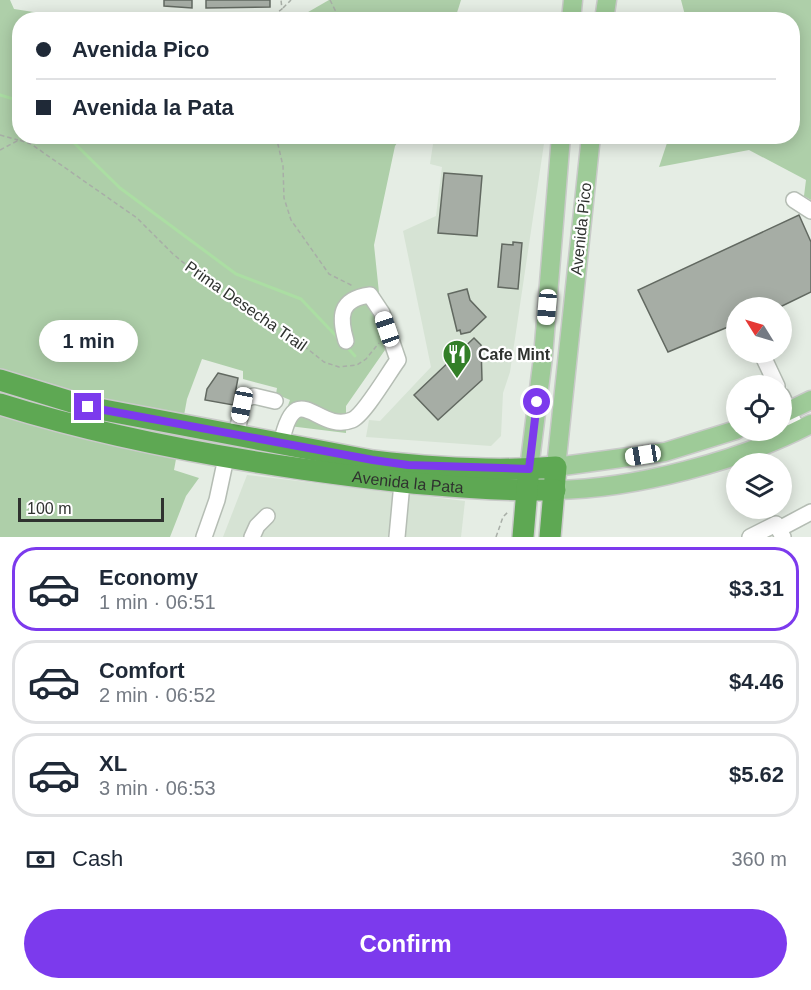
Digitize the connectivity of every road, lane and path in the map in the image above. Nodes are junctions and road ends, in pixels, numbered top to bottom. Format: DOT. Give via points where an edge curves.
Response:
graph roads {
  1 [pos="281,0"];
  2 [pos="291,0"];
  3 [pos="282,9"];
  4 [pos="278,12"];
  5 [pos="31,144"];
  6 [pos="278,144"];
  7 [pos="560,144"];
  8 [pos="590,144"];
  9 [pos="794,200"];
  10 [pos="811,211"];
  11 [pos="370,295"];
  12 [pos="346,342"];
  13 [pos="379,343"];
  14 [pos="0,380"];
  15 [pos="811,400"];
  16 [pos="275,401"];
  17 [pos="0,404"];
  18 [pos="792,405"];
  19 [pos="792,416"];
  20 [pos="804,427"];
  21 [pos="726,433"];
  22 [pos="236,436"];
  23 [pos="273,443"];
  24 [pos="226,458"];
  25 [pos="556,467"];
  26 [pos="528,480"];
  27 [pos="402,483"];
  28 [pos="555,490"];
  29 [pos="811,512"];
  30 [pos="267,516"];
  31 [pos="781,533"];
  32 [pos="204,537"];
  33 [pos="252,537"];
  34 [pos="398,537"];
  35 [pos="523,537"];
  36 [pos="550,537"];
  37 [pos="750,537"];
  1 -- 3 [label="path"];
  2 -- 3 [label="path"];
  3 -- 4 [label="path"];
  5 -- 13 [label="path, Prima Desecha Trail" via="137,218 213,287 274,322 324,362 339,368 357,365"];
  6 -- 11 [label="path" via="284,198 291,220 329,274"];
  7 -- 26 [label="main road, Avenida Pico" via="543,357"];
  8 -- 25 [label="main road, Avenida Pico"];
  9 -- 10 [label="street"];
  11 -- 12 [label="street" via="345,306 340,319"];
  11 -- 23 [label="street" via="382,313 398,360 355,419 340,423 306,408 294,411"];
  14 -- 22 [label="highway, Avenida la Pata" via="88,407"];
  15 -- 18 [label="main road"];
  16 -- 22 [label="street" via="254,396 244,399"];
  17 -- 24 [label="highway, Avenida la Pata" via="75,427"];
  19 -- 20 [label="street"];
  20 -- 28 [label="main road, Avenida la Pata" via="755,448 646,481"];
  21 -- 25 [label="main road, Avenida la Pata" via="665,452"];
  22 -- 23 [label="highway, Avenida la Pata"];
  23 -- 24 [label="highway" via="260,451 235,447"];
  23 -- 26 [label="highway, Avenida la Pata"];
  24 -- 27 [label="highway, Avenida la Pata"];
  24 -- 32 [label="street"];
  25 -- 26 [label="highway, Avenida la Pata"];
  25 -- 28 [label="highway, Avenida Pico"];
  26 -- 27 [label="highway, Avenida la Pata"];
  26 -- 28 [label="highway, Avenida la Pata"];
  26 -- 35 [label="highway, Avenida Pico"];
  27 -- 34 [label="street"];
  28 -- 36 [label="highway, Avenida Pico"];
  29 -- 31 [label="street"];
  30 -- 33 [label="street"];
  31 -- 37 [label="street" via="776,524"];
}
